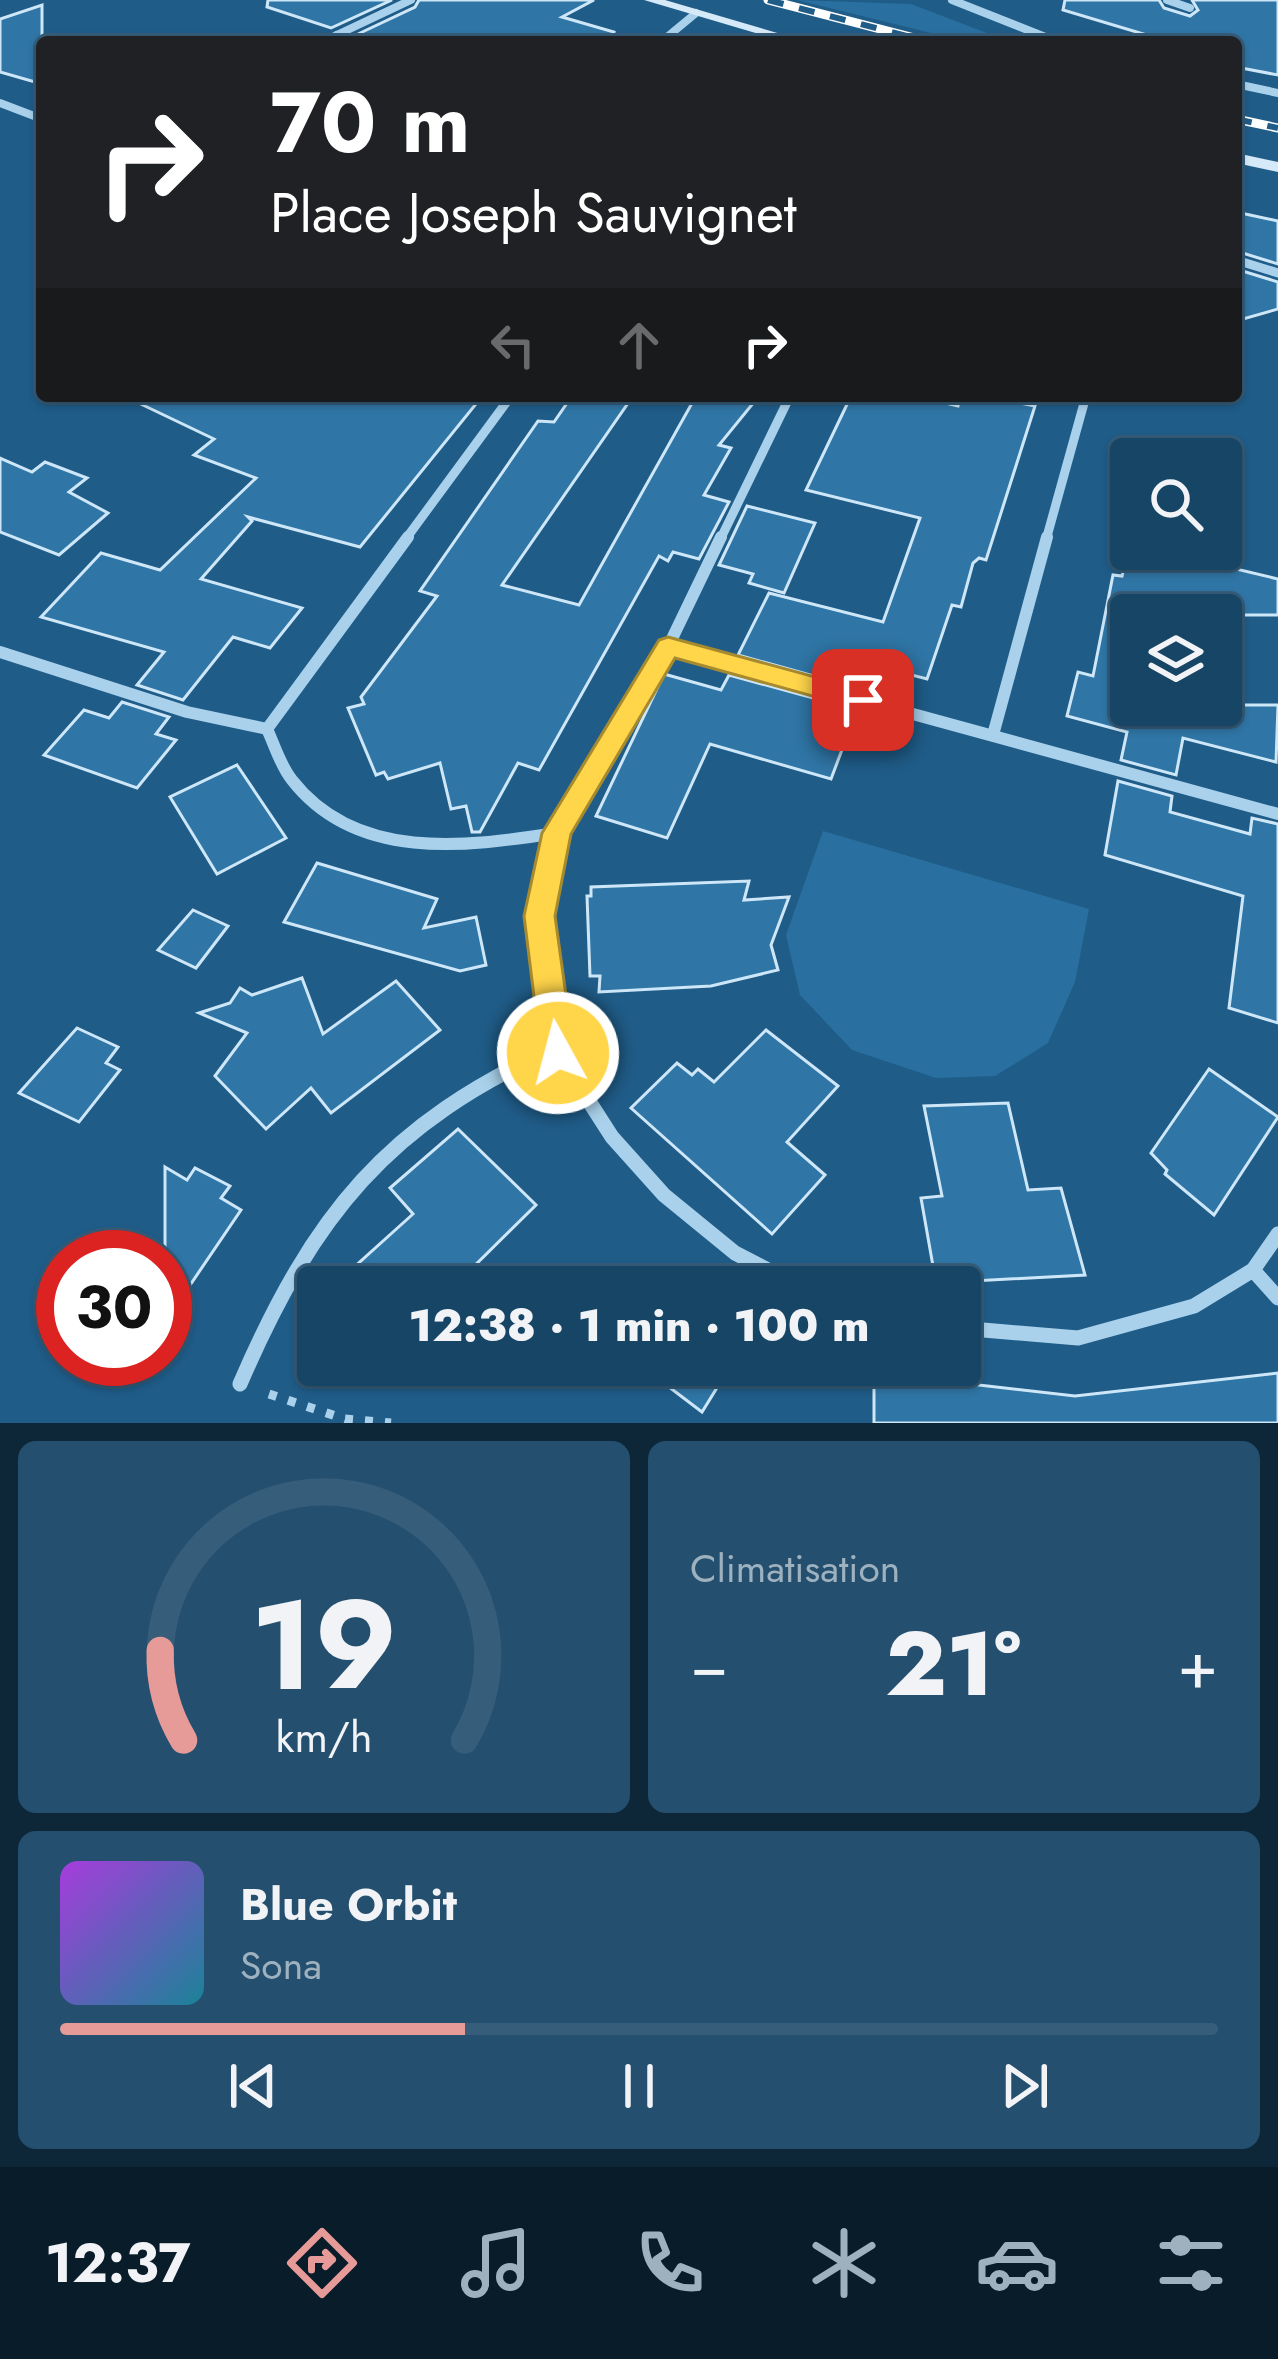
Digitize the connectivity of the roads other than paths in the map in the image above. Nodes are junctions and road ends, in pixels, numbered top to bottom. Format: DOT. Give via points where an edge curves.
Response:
graph roads {
  1 [pos="411,0"];
  2 [pos="650,0"];
  3 [pos="952,0"];
  4 [pos="1167,0"];
  5 [pos="1190,8"];
  6 [pos="697,13"];
  7 [pos="337,35"];
  8 [pos="668,36"];
  9 [pos="779,36"];
  10 [pos="1043,36"];
  11 [pos="1242,85"];
  12 [pos="1278,93"];
  13 [pos="0,103"];
  14 [pos="36,117"];
  15 [pos="1242,159"];
  16 [pos="1278,167"];
  17 [pos="1242,262"];
  18 [pos="1278,273"];
  19 [pos="508,402"];
  20 [pos="787,402"];
  21 [pos="1084,402"];
  22 [pos="668,646"];
  23 [pos="0,652"];
  24 [pos="267,729"];
  25 [pos="993,735"];
  26 [pos="1278,814"];
  27 [pos="556,833"];
  28 [pos="557,1048"];
  29 [pos="1278,1234"];
  30 [pos="761,1266"];
  31 [pos="1253,1270"];
  32 [pos="1278,1298"];
  33 [pos="981,1330"];
  34 [pos="239,1384"];
  1 -- 7 [label="street"];
  2 -- 6 [label="main road"];
  3 -- 10 [label="street"];
  4 -- 5 [label="street"];
  6 -- 8 [label="street"];
  6 -- 9 [label="main road"];
  11 -- 12 [label="street"];
  13 -- 14 [label="street"];
  15 -- 16 [label="main road"];
  17 -- 18 [label="street"];
  19 -- 24 [label="street"];
  20 -- 22 [label="street"];
  21 -- 25 [label="street"];
  22 -- 25 [label="street"];
  22 -- 27 [label="street"];
  23 -- 24 [label="street"];
  24 -- 27 [label="street" via="291,778 327,817 400,845"];
  25 -- 26 [label="street"];
  27 -- 28 [label="street" via="540,916"];
  28 -- 30 [label="street" via="612,1137 664,1195"];
  28 -- 34 [label="street" via="499,1072 412,1129 333,1216 262,1328"];
  29 -- 31 [label="street"];
  31 -- 32 [label="street"];
  31 -- 33 [label="street" via="1194,1306 1078,1338"];
}
